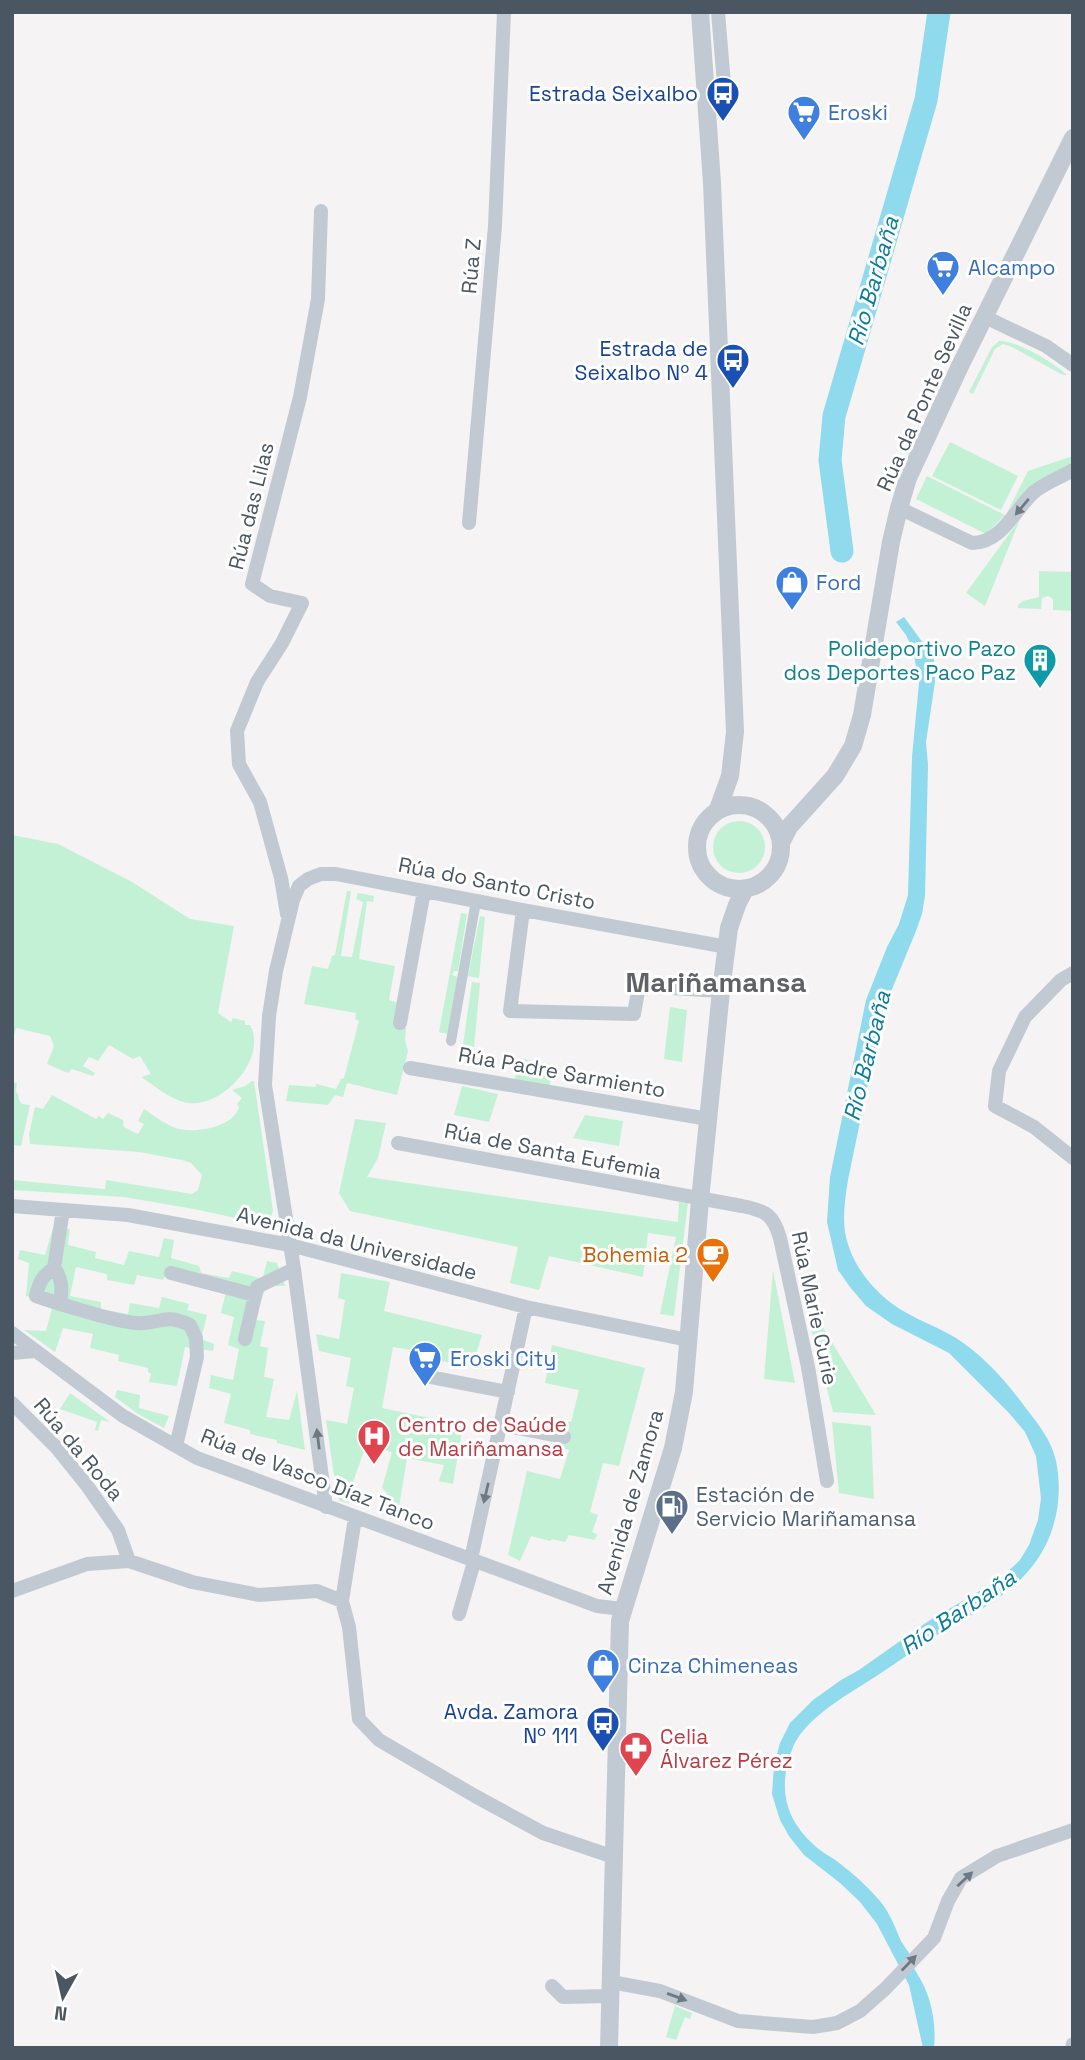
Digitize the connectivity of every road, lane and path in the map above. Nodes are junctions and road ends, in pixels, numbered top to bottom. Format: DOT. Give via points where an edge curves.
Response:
graph roads {
  1 [pos="504,12"];
  2 [pos="700,12"];
  3 [pos="719,12"];
  4 [pos="707,103"];
  5 [pos="1073,138"];
  6 [pos="321,211"];
  7 [pos="985,317"];
  8 [pos="1073,365"];
  9 [pos="1073,470"];
  10 [pos="899,508"];
  11 [pos="469,523"];
  12 [pos="735,745"];
  13 [pos="811,802"];
  14 [pos="750,806"];
  15 [pos="718,809"];
  16 [pos="770,819"];
  17 [pos="781,843"];
  18 [pos="716,883"];
  19 [pos="745,889"];
  20 [pos="424,891"];
  21 [pos="476,901"];
  22 [pos="523,911"];
  23 [pos="288,922"];
  24 [pos="729,928"];
  25 [pos="727,947"];
  26 [pos="1073,973"];
  27 [pos="721,991"];
  28 [pos="400,1023"];
  29 [pos="451,1041"];
  30 [pos="410,1068"];
  31 [pos="708,1119"];
  32 [pos="398,1143"];
  33 [pos="1073,1158"];
  34 [pos="700,1200"];
  35 [pos="12,1206"];
  36 [pos="63,1210"];
  37 [pos="290,1245"];
  38 [pos="54,1268"];
  39 [pos="294,1269"];
  40 [pos="171,1273"];
  41 [pos="255,1295"];
  42 [pos="60,1304"];
  43 [pos="526,1307"];
  44 [pos="12,1332"];
  45 [pos="245,1339"];
  46 [pos="688,1340"];
  47 [pos="36,1351"];
  48 [pos="12,1353"];
  49 [pos="430,1377"];
  50 [pos="508,1392"];
  51 [pos="12,1403"];
  52 [pos="502,1425"];
  53 [pos="564,1437"];
  54 [pos="176,1446"];
  55 [pos="827,1481"];
  56 [pos="326,1507"];
  57 [pos="355,1518"];
  58 [pos="473,1560"];
  59 [pos="129,1561"];
  60 [pos="12,1591"];
  61 [pos="342,1601"];
  62 [pos="622,1609"];
  63 [pos="459,1614"];
  64 [pos="1073,1830"];
  65 [pos="614,1857"];
  66 [pos="552,1986"];
  67 [pos="610,1989"];
  68 [pos="609,2048"];
  1 -- 11 [label="street, Rúa Z" via="495,226"];
  2 -- 4 [label="street"];
  3 -- 4 [label="street" via="724,84 716,99"];
  4 -- 12 [label="street"];
  5 -- 7 [label="street, Rúa da Ponte Sevilla"];
  6 -- 23 [label="street, Rúa das Lilas" via="318,299 300,397 252,584 270,596 302,603 257,682 237,732 239,764 260,802"];
  7 -- 8 [label="street" via="1046,346"];
  7 -- 10 [label="street, Rúa da Ponte Sevilla" via="908,478"];
  9 -- 10 [label="street, one-way" via="1035,491 1003,529 982,543 972,543"];
  10 -- 13 [label="street, Rúa da Ponte Sevilla" via="858,731 841,767"];
  12 -- 14 [label="street" via="741,790"];
  12 -- 15 [label="street, Avenida de Zamora"];
  13 -- 16 [label="street, Rúa da Ponte Sevilla"];
  13 -- 17 [label="street, Rúa da Ponte Sevilla"];
  14 -- 15 [label="street"];
  14 -- 16 [label="street"];
  15 -- 18 [label="street, Avenida de Zamora" via="702,827 697,849 701,864"];
  16 -- 17 [label="street"];
  17 -- 19 [label="street" via="774,870 765,881"];
  18 -- 19 [label="street"];
  18 -- 24 [label="street, Avenida de Zamora"];
  19 -- 24 [label="street, Avenida de Zamora"];
  20 -- 21 [label="street, Rúa do Santo Cristo"];
  20 -- 23 [label="street, Rúa do Santo Cristo" via="321,874 299,886"];
  20 -- 28 [label="street"];
  21 -- 22 [label="street, Rúa do Santo Cristo"];
  21 -- 29 [label="street"];
  22 -- 25 [label="street, Rúa do Santo Cristo"];
  22 -- 27 [label="street" via="510,1011 634,1014 639,986"];
  23 -- 37 [label="street, Rúa do Santo Cristo" via="272,993 265,1085"];
  24 -- 25 [label="street, Avenida de Zamora"];
  25 -- 27 [label="street, Avenida de Zamora"];
  26 -- 33 [label="street" via="1061,979 1026,1017 999,1071 995,1107 1034,1127"];
  27 -- 31 [label="street, Avenida de Zamora"];
  30 -- 31 [label="street, Rúa Padre Sarmiento"];
  31 -- 34 [label="street, Avenida de Zamora"];
  32 -- 34 [label="street, Rúa de Santa Eufemia"];
  34 -- 46 [label="street, Avenida de Zamora"];
  34 -- 55 [label="street, Rúa Marie Curie" via="761,1211 776,1223"];
  35 -- 36 [label="street, Avenida da Universidade"];
  36 -- 37 [label="street, Avenida da Universidade" via="128,1215"];
  36 -- 38 [label="street"];
  37 -- 39 [label="street, Rúa do Santo Cristo"];
  37 -- 43 [label="street, Avenida da Universidade"];
  38 -- 42 [label="street" via="60,1275"];
  38 -- 42 [label="street" via="43,1275 36,1296"];
  39 -- 41 [label="street" via="257,1287"];
  56 -- 39 [label="street, Rúa do Santo Cristo, one-way"];
  40 -- 41 [label="street"];
  41 -- 45 [label="street"];
  42 -- 54 [label="street" via="137,1323 165,1318 190,1325 197,1357"];
  43 -- 46 [label="street, Avenida da Universidade"];
  43 -- 50 [label="street"];
  44 -- 47 [label="street, Rúa de Vasco Díaz Tanco"];
  46 -- 62 [label="street, Avenida de Zamora" via="679,1423"];
  47 -- 48 [label="street"];
  47 -- 54 [label="street, Rúa de Vasco Díaz Tanco" via="123,1416"];
  49 -- 50 [label="street"];
  50 -- 52 [label="street"];
  51 -- 59 [label="street, Rúa da Roda" via="88,1487 118,1530"];
  52 -- 53 [label="street"];
  52 -- 58 [label="street, one-way"];
  54 -- 56 [label="street, Rúa de Vasco Díaz Tanco"];
  56 -- 57 [label="street, Rúa de Vasco Díaz Tanco"];
  57 -- 58 [label="street, Rúa de Vasco Díaz Tanco"];
  57 -- 61 [label="street"];
  58 -- 62 [label="street, Rúa de Vasco Díaz Tanco" via="597,1605"];
  58 -- 63 [label="street"];
  59 -- 60 [label="street" via="87,1564"];
  59 -- 61 [label="street" via="192,1582 246,1593 317,1591"];
  61 -- 65 [label="street" via="359,1719 379,1740 543,1833"];
  62 -- 65 [label="street, Avenida de Zamora"];
  67 -- 64 [label="street, one-way" via="660,1991 738,2021 813,2027 837,2023 860,2011 885,1989 933,1938 961,1878 997,1856"];
  65 -- 67 [label="street, Avenida de Zamora"];
  66 -- 67 [label="street" via="563,1997"];
  67 -- 68 [label="street, Avenida de Zamora"];
}
